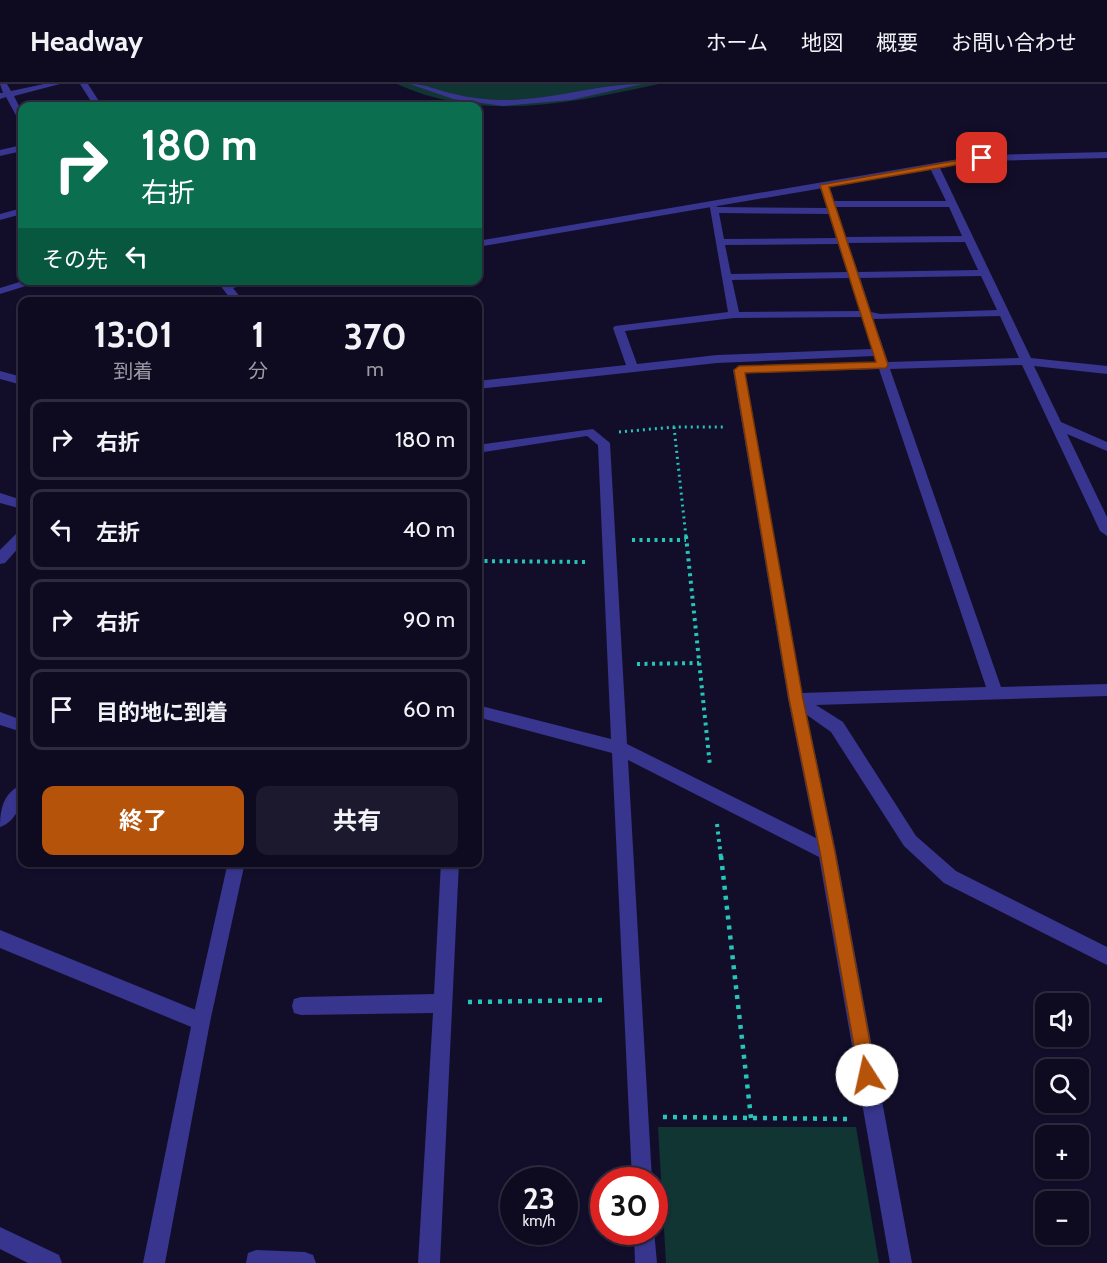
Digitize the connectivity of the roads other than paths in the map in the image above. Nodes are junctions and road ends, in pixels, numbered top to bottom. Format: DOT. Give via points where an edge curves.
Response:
graph roads {
  1 [pos="3,84"];
  2 [pos="56,84"];
  3 [pos="84,84"];
  4 [pos="414,84"];
  5 [pos="638,84"];
  6 [pos="4,95"];
  7 [pos="95,102"];
  8 [pos="18,114"];
  9 [pos="18,149"];
  10 [pos="0,153"];
  11 [pos="1107,155"];
  12 [pos="934,166"];
  13 [pos="824,185"];
  14 [pos="952,204"];
  15 [pos="713,207"];
  16 [pos="832,208"];
  17 [pos="18,212"];
  18 [pos="0,217"];
  19 [pos="968,239"];
  20 [pos="720,242"];
  21 [pos="842,242"];
  22 [pos="482,243"];
  23 [pos="984,273"];
  24 [pos="854,276"];
  25 [pos="726,277"];
  26 [pos="22,285"];
  27 [pos="225,285"];
  28 [pos="0,291"];
  29 [pos="235,297"];
  30 [pos="1002,313"];
  31 [pos="866,314"];
  32 [pos="734,315"];
  33 [pos="880,359"];
  34 [pos="1025,362"];
  35 [pos="633,368"];
  36 [pos="1107,370"];
  37 [pos="0,375"];
  38 [pos="18,380"];
  39 [pos="482,384"];
  40 [pos="1055,424"];
  41 [pos="1107,447"];
  42 [pos="482,448"];
  43 [pos="0,498"];
  44 [pos="18,504"];
  45 [pos="1107,531"];
  46 [pos="18,540"];
  47 [pos="0,559"];
  48 [pos="1107,690"];
  49 [pos="996,694"];
  50 [pos="796,699"];
  51 [pos="482,712"];
  52 [pos="0,718"];
  53 [pos="18,725"];
  54 [pos="620,748"];
  55 [pos="18,797"];
  56 [pos="0,820"];
  57 [pos="827,852"];
  58 [pos="236,867"];
  59 [pos="450,867"];
  60 [pos="0,939"];
  61 [pos="1107,956"];
  62 [pos="443,1003"];
  63 [pos="301,1006"];
  64 [pos="201,1022"];
  65 [pos="641,1167"];
  66 [pos="0,1238"];
  67 [pos="645,1245"];
  68 [pos="256,1261"];
  69 [pos="51,1263"];
  70 [pos="154,1263"];
  71 [pos="305,1263"];
  72 [pos="429,1263"];
  73 [pos="646,1263"];
  74 [pos="901,1263"];
  1 -- 6 [label="street"];
  2 -- 6 [label="street"];
  3 -- 7 [label="street"];
  4 -- 5 [label="street" via="458,98 497,102 553,100"];
  6 -- 8 [label="street"];
  9 -- 10 [label="street"];
  11 -- 12 [label="street" via="1019,156"];
  12 -- 13 [label="street"];
  12 -- 14 [label="street"];
  13 -- 15 [label="street"];
  13 -- 16 [label="street"];
  14 -- 16 [label="street"];
  14 -- 19 [label="street"];
  15 -- 16 [label="street"];
  15 -- 20 [label="street"];
  15 -- 22 [label="street"];
  16 -- 21 [label="street"];
  17 -- 18 [label="street"];
  19 -- 21 [label="street"];
  19 -- 23 [label="street"];
  20 -- 21 [label="street"];
  20 -- 25 [label="street"];
  21 -- 24 [label="street"];
  23 -- 24 [label="street"];
  23 -- 30 [label="street"];
  24 -- 25 [label="street"];
  24 -- 31 [label="street"];
  25 -- 32 [label="street"];
  26 -- 28 [label="street"];
  27 -- 29 [label="street"];
  30 -- 31 [label="street" via="880,317"];
  30 -- 34 [label="street"];
  31 -- 32 [label="street"];
  31 -- 33 [label="street"];
  32 -- 35 [label="street" via="619,328"];
  33 -- 34 [label="street"];
  33 -- 35 [label="street" via="717,358"];
  33 -- 49 [label="street"];
  33 -- 50 [label="street" via="739,370"];
  34 -- 36 [label="street"];
  34 -- 40 [label="street"];
  35 -- 39 [label="street"];
  37 -- 38 [label="street"];
  40 -- 41 [label="street"];
  40 -- 45 [label="street"];
  42 -- 54 [label="street" via="589,432 604,443"];
  43 -- 44 [label="street"];
  46 -- 47 [label="street"];
  48 -- 49 [label="street"];
  49 -- 50 [label="street"];
  50 -- 57 [label="street"];
  50 -- 61 [label="street" via="837,727 910,841 950,877"];
  51 -- 54 [label="street"];
  52 -- 53 [label="street"];
  54 -- 57 [label="street"];
  54 -- 65 [label="street"];
  55 -- 56 [label="street"];
  57 -- 74 [label="street"];
  58 -- 64 [label="street"];
  59 -- 62 [label="street"];
  60 -- 64 [label="street"];
  62 -- 63 [label="street"];
  62 -- 72 [label="street"];
  64 -- 70 [label="street"];
  66 -- 69 [label="street"];
  67 -- 73 [label="street"];
  68 -- 71 [label="street"];
}
